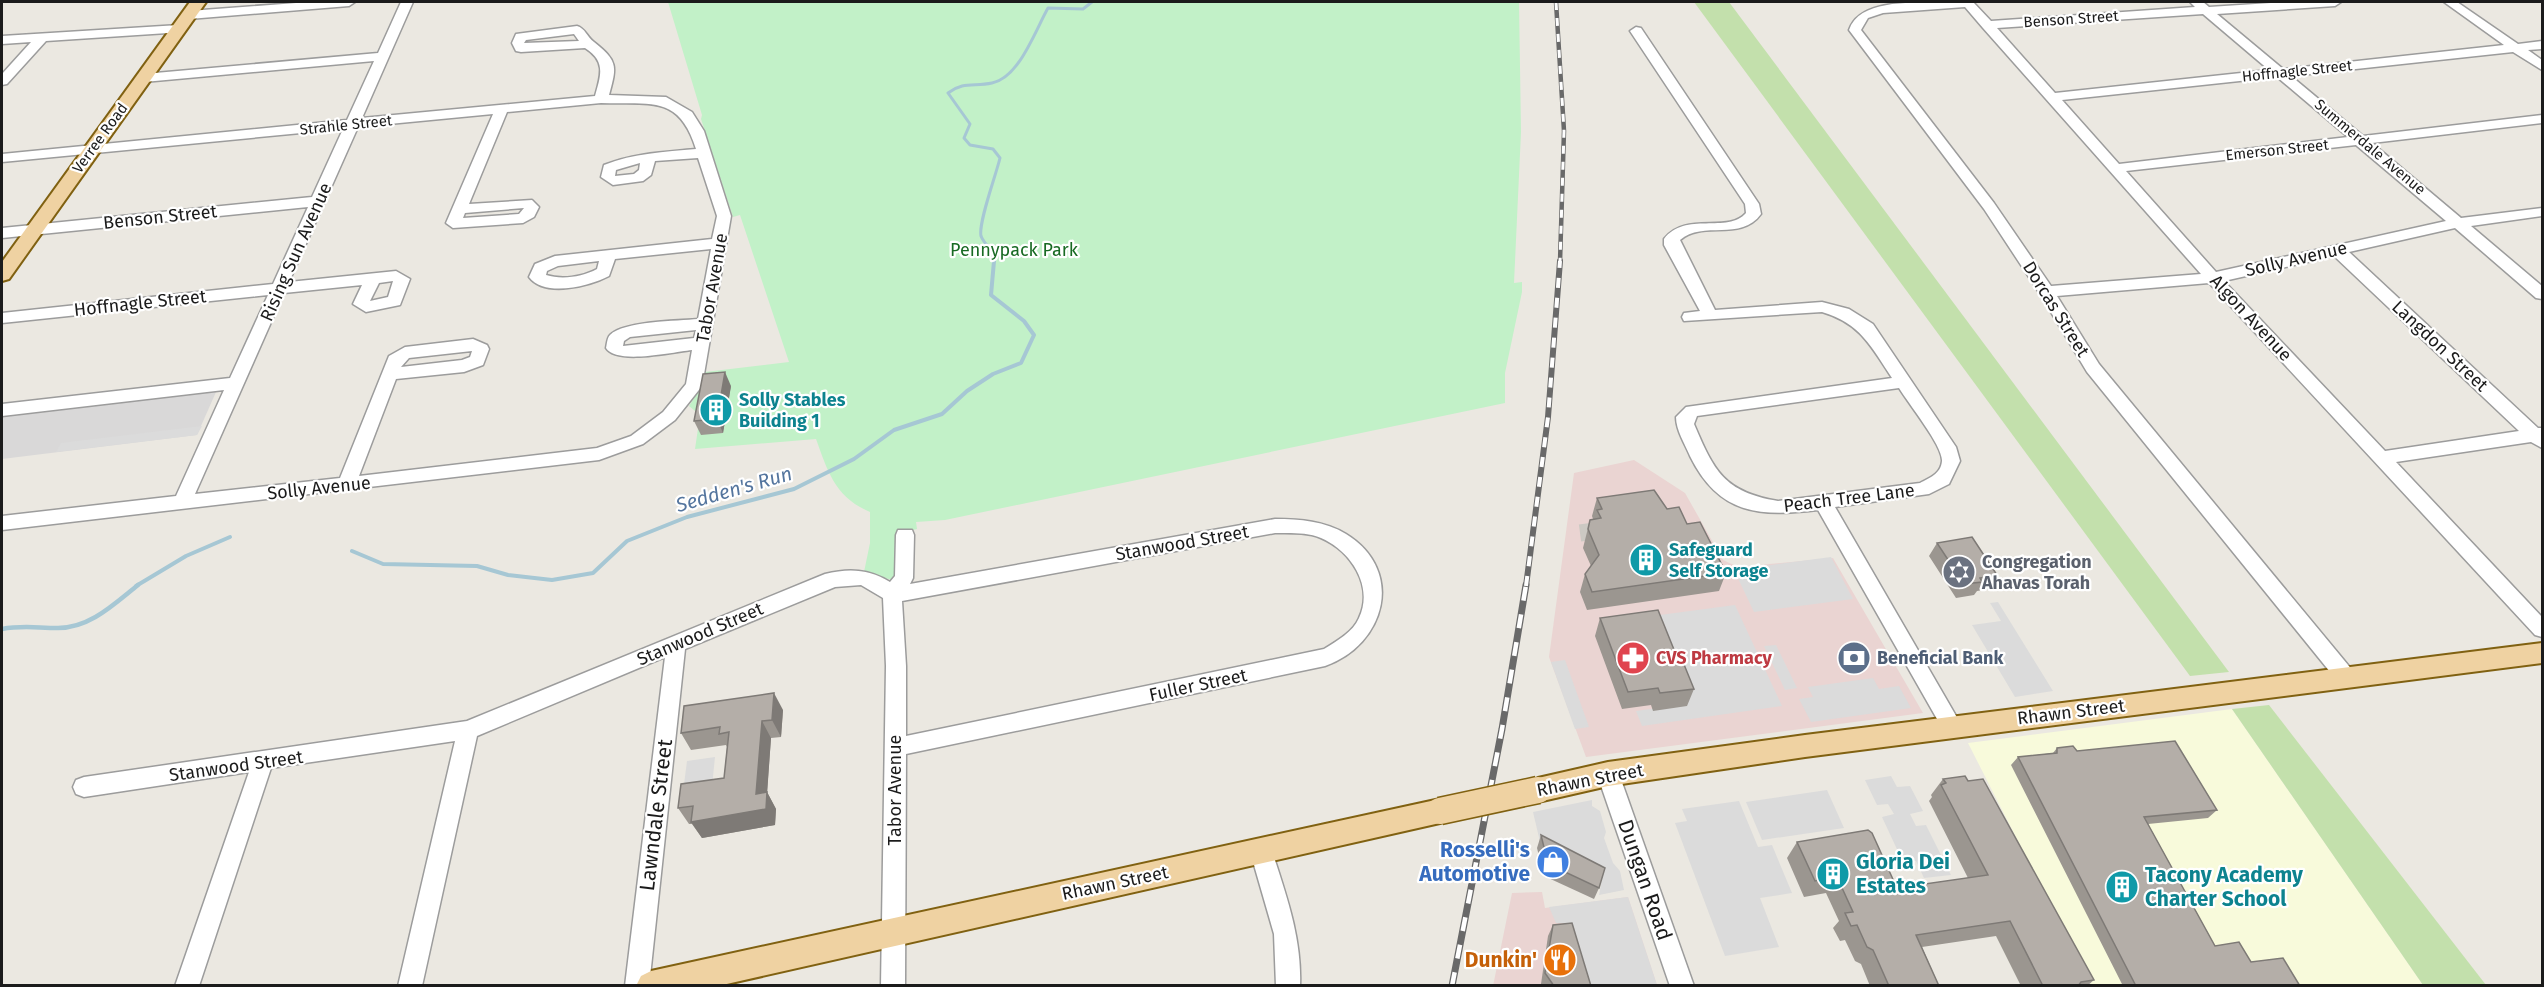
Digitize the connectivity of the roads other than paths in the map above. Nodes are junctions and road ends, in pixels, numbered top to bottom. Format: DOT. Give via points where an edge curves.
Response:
graph roads {
  1 [pos="349,2"];
  2 [pos="407,2"];
  3 [pos="1968,2"];
  4 [pos="2335,2"];
  5 [pos="2450,2"];
  6 [pos="2201,6"];
  7 [pos="194,8"];
  8 [pos="1987,25"];
  9 [pos="179,29"];
  10 [pos="1636,31"];
  11 [pos="41,39"];
  12 [pos="2,40"];
  13 [pos="588,44"];
  14 [pos="2542,45"];
  15 [pos="2516,47"];
  16 [pos="383,56"];
  17 [pos="2542,66"];
  18 [pos="2281,73"];
  19 [pos="144,78"];
  20 [pos="2,81"];
  21 [pos="2052,97"];
  22 [pos="601,99"];
  23 [pos="501,110"];
  24 [pos="687,115"];
  25 [pos="2542,119"];
  26 [pos="353,124"];
  27 [pos="2363,140"];
  28 [pos="92,149"];
  29 [pos="704,153"];
  30 [pos="2,158"];
  31 [pos="648,160"];
  32 [pos="2118,168"];
  33 [pos="318,201"];
  34 [pos="459,209"];
  35 [pos="2542,212"];
  36 [pos="2458,223"];
  37 [pos="33,230"];
  38 [pos="2,233"];
  39 [pos="721,243"];
  40 [pos="2337,250"];
  41 [pos="608,255"];
  42 [pos="2,275"];
  43 [pos="2213,278"];
  44 [pos="373,279"];
  45 [pos="279,288"];
  46 [pos="2048,292"];
  47 [pos="2542,294"];
  48 [pos="1710,315"];
  49 [pos="2,318"];
  50 [pos="1690,318"];
  51 [pos="704,324"];
  52 [pos="702,343"];
  53 [pos="389,374"];
  54 [pos="237,382"];
  55 [pos="1903,382"];
  56 [pos="2,410"];
  57 [pos="2540,437"];
  58 [pos="635,441"];
  59 [pos="2379,458"];
  60 [pos="346,485"];
  61 [pos="183,501"];
  62 [pos="1823,502"];
  63 [pos="2,523"];
  64 [pos="1315,530"];
  65 [pos="905,535"];
  66 [pos="892,595"];
  67 [pos="2542,629"];
  68 [pos="676,644"];
  69 [pos="2542,653"];
  70 [pos="2346,677"];
  71 [pos="1952,727"];
  72 [pos="468,730"];
  73 [pos="895,747"];
  74 [pos="263,762"];
  75 [pos="1608,774"];
  76 [pos="84,787"];
  77 [pos="1261,851"];
  78 [pos="893,932"];
  79 [pos="187,986"];
  80 [pos="410,986"];
  81 [pos="637,986"];
  82 [pos="651,986"];
  83 [pos="893,986"];
  84 [pos="1288,986"];
  85 [pos="1682,986"];
  1 -- 7 [label="street"];
  2 -- 16 [label="street, Rising Sun Avenue"];
  3 -- 8 [label="street, Algon Avenue"];
  3 -- 46 [label="street, Dorcas Street" via="1873,11 1858,20 1855,30 1989,206"];
  4 -- 6 [label="street, Benson Street"];
  5 -- 15 [label="street"];
  6 -- 8 [label="street, Benson Street"];
  6 -- 18 [label="street, Summerdale Avenue"];
  7 -- 9 [label="main road, Verree Road"];
  8 -- 21 [label="street, Algon Avenue"];
  9 -- 11 [label="street"];
  9 -- 19 [label="main road, Verree Road"];
  10 -- 48 [label="street" via="1752,204 1754,214 1746,223 1686,230 1672,239"];
  11 -- 12 [label="street"];
  11 -- 20 [label="street"];
  13 -- 22 [label="street" via="608,60"];
  14 -- 15 [label="street, Hoffnagle Street"];
  15 -- 17 [label="street"];
  15 -- 18 [label="street, Hoffnagle Street"];
  16 -- 19 [label="street"];
  16 -- 26 [label="street, Rising Sun Avenue"];
  18 -- 21 [label="street, Hoffnagle Street"];
  18 -- 27 [label="street, Summerdale Avenue"];
  19 -- 28 [label="main road, Verree Road"];
  21 -- 32 [label="street, Algon Avenue"];
  22 -- 23 [label="street, Strahle Street"];
  22 -- 24 [label="street, Strahle Street" via="666,101"];
  23 -- 26 [label="street, Strahle Street"];
  23 -- 34 [label="street"];
  24 -- 29 [label="street, Tabor Avenue"];
  25 -- 27 [label="street, Emerson Street"];
  26 -- 28 [label="street, Strahle Street"];
  26 -- 33 [label="street, Rising Sun Avenue"];
  27 -- 32 [label="street, Emerson Street"];
  27 -- 36 [label="street, Summerdale Avenue"];
  28 -- 30 [label="street, Strahle Street"];
  28 -- 37 [label="main road, Verree Road"];
  29 -- 31 [label="street"];
  29 -- 39 [label="street, Tabor Avenue" via="724,216"];
  32 -- 43 [label="street, Algon Avenue"];
  33 -- 37 [label="street, Benson Street"];
  33 -- 45 [label="street, Rising Sun Avenue"];
  35 -- 36 [label="street, Solly Avenue"];
  36 -- 40 [label="street, Solly Avenue"];
  36 -- 47 [label="street, Summerdale Avenue"];
  37 -- 38 [label="street, Benson Street"];
  37 -- 42 [label="main road, Verree Road"];
  39 -- 41 [label="street"];
  39 -- 51 [label="street, Tabor Avenue"];
  40 -- 43 [label="street, Solly Avenue"];
  40 -- 57 [label="street, Langdon Street"];
  43 -- 46 [label="street, Solly Avenue"];
  43 -- 59 [label="street, Algon Avenue"];
  44 -- 45 [label="street, Hoffnagle Street"];
  45 -- 49 [label="street, Hoffnagle Street"];
  45 -- 54 [label="street, Rising Sun Avenue"];
  46 -- 70 [label="street, Dorcas Street" via="2093,368"];
  48 -- 50 [label="street"];
  48 -- 55 [label="street" via="1822,307 1855,319 1866,328"];
  51 -- 52 [label="street, Tabor Avenue"];
  51 -- 52 [label="street" via="627,332 616,338 614,348 621,352"];
  52 -- 58 [label="street, Tabor Avenue" via="694,386 669,416"];
  53 -- 60 [label="street"];
  54 -- 56 [label="street"];
  54 -- 61 [label="street, Rising Sun Avenue"];
  55 -- 62 [label="street, Peach Tree Lane" via="1947,447 1951,461 1948,471 1935,485 1923,489"];
  55 -- 62 [label="street, Peach Tree Lane" via="1704,407 1685,417 1707,475 1724,491 1740,500 1778,508"];
  57 -- 59 [label="street"];
  58 -- 60 [label="street, Solly Avenue" via="599,454"];
  59 -- 67 [label="street, Algon Avenue"];
  60 -- 61 [label="street, Solly Avenue"];
  61 -- 63 [label="street, Solly Avenue"];
  62 -- 71 [label="street"];
  64 -- 66 [label="street, Stanwood Street" via="1275,526"];
  64 -- 73 [label="street, Fuller Street" via="1349,545 1363,560 1374,597 1368,620 1355,638 1325,658"];
  65 -- 66 [label="street" via="904,578"];
  66 -- 68 [label="street, Stanwood Street" via="864,577 839,577"];
  66 -- 73 [label="street, Tabor Avenue"];
  68 -- 72 [label="street, Stanwood Street"];
  68 -- 81 [label="street, Lawndale Street"];
  69 -- 70 [label="main road, Rhawn Street"];
  70 -- 71 [label="main road, Rhawn Street"];
  71 -- 75 [label="main road, Rhawn Street"];
  72 -- 74 [label="street, Stanwood Street"];
  72 -- 80 [label="street"];
  73 -- 78 [label="street, Tabor Avenue"];
  74 -- 76 [label="street, Stanwood Street"];
  74 -- 79 [label="street"];
  75 -- 77 [label="main road, Rhawn Street, bridge"];
  75 -- 85 [label="street, Dungan Road"];
  77 -- 78 [label="main road, Rhawn Street"];
  77 -- 84 [label="street" via="1287,943 1291,963"];
  78 -- 82 [label="main road, Rhawn Street"];
  78 -- 83 [label="street, Tabor Avenue"];
}
